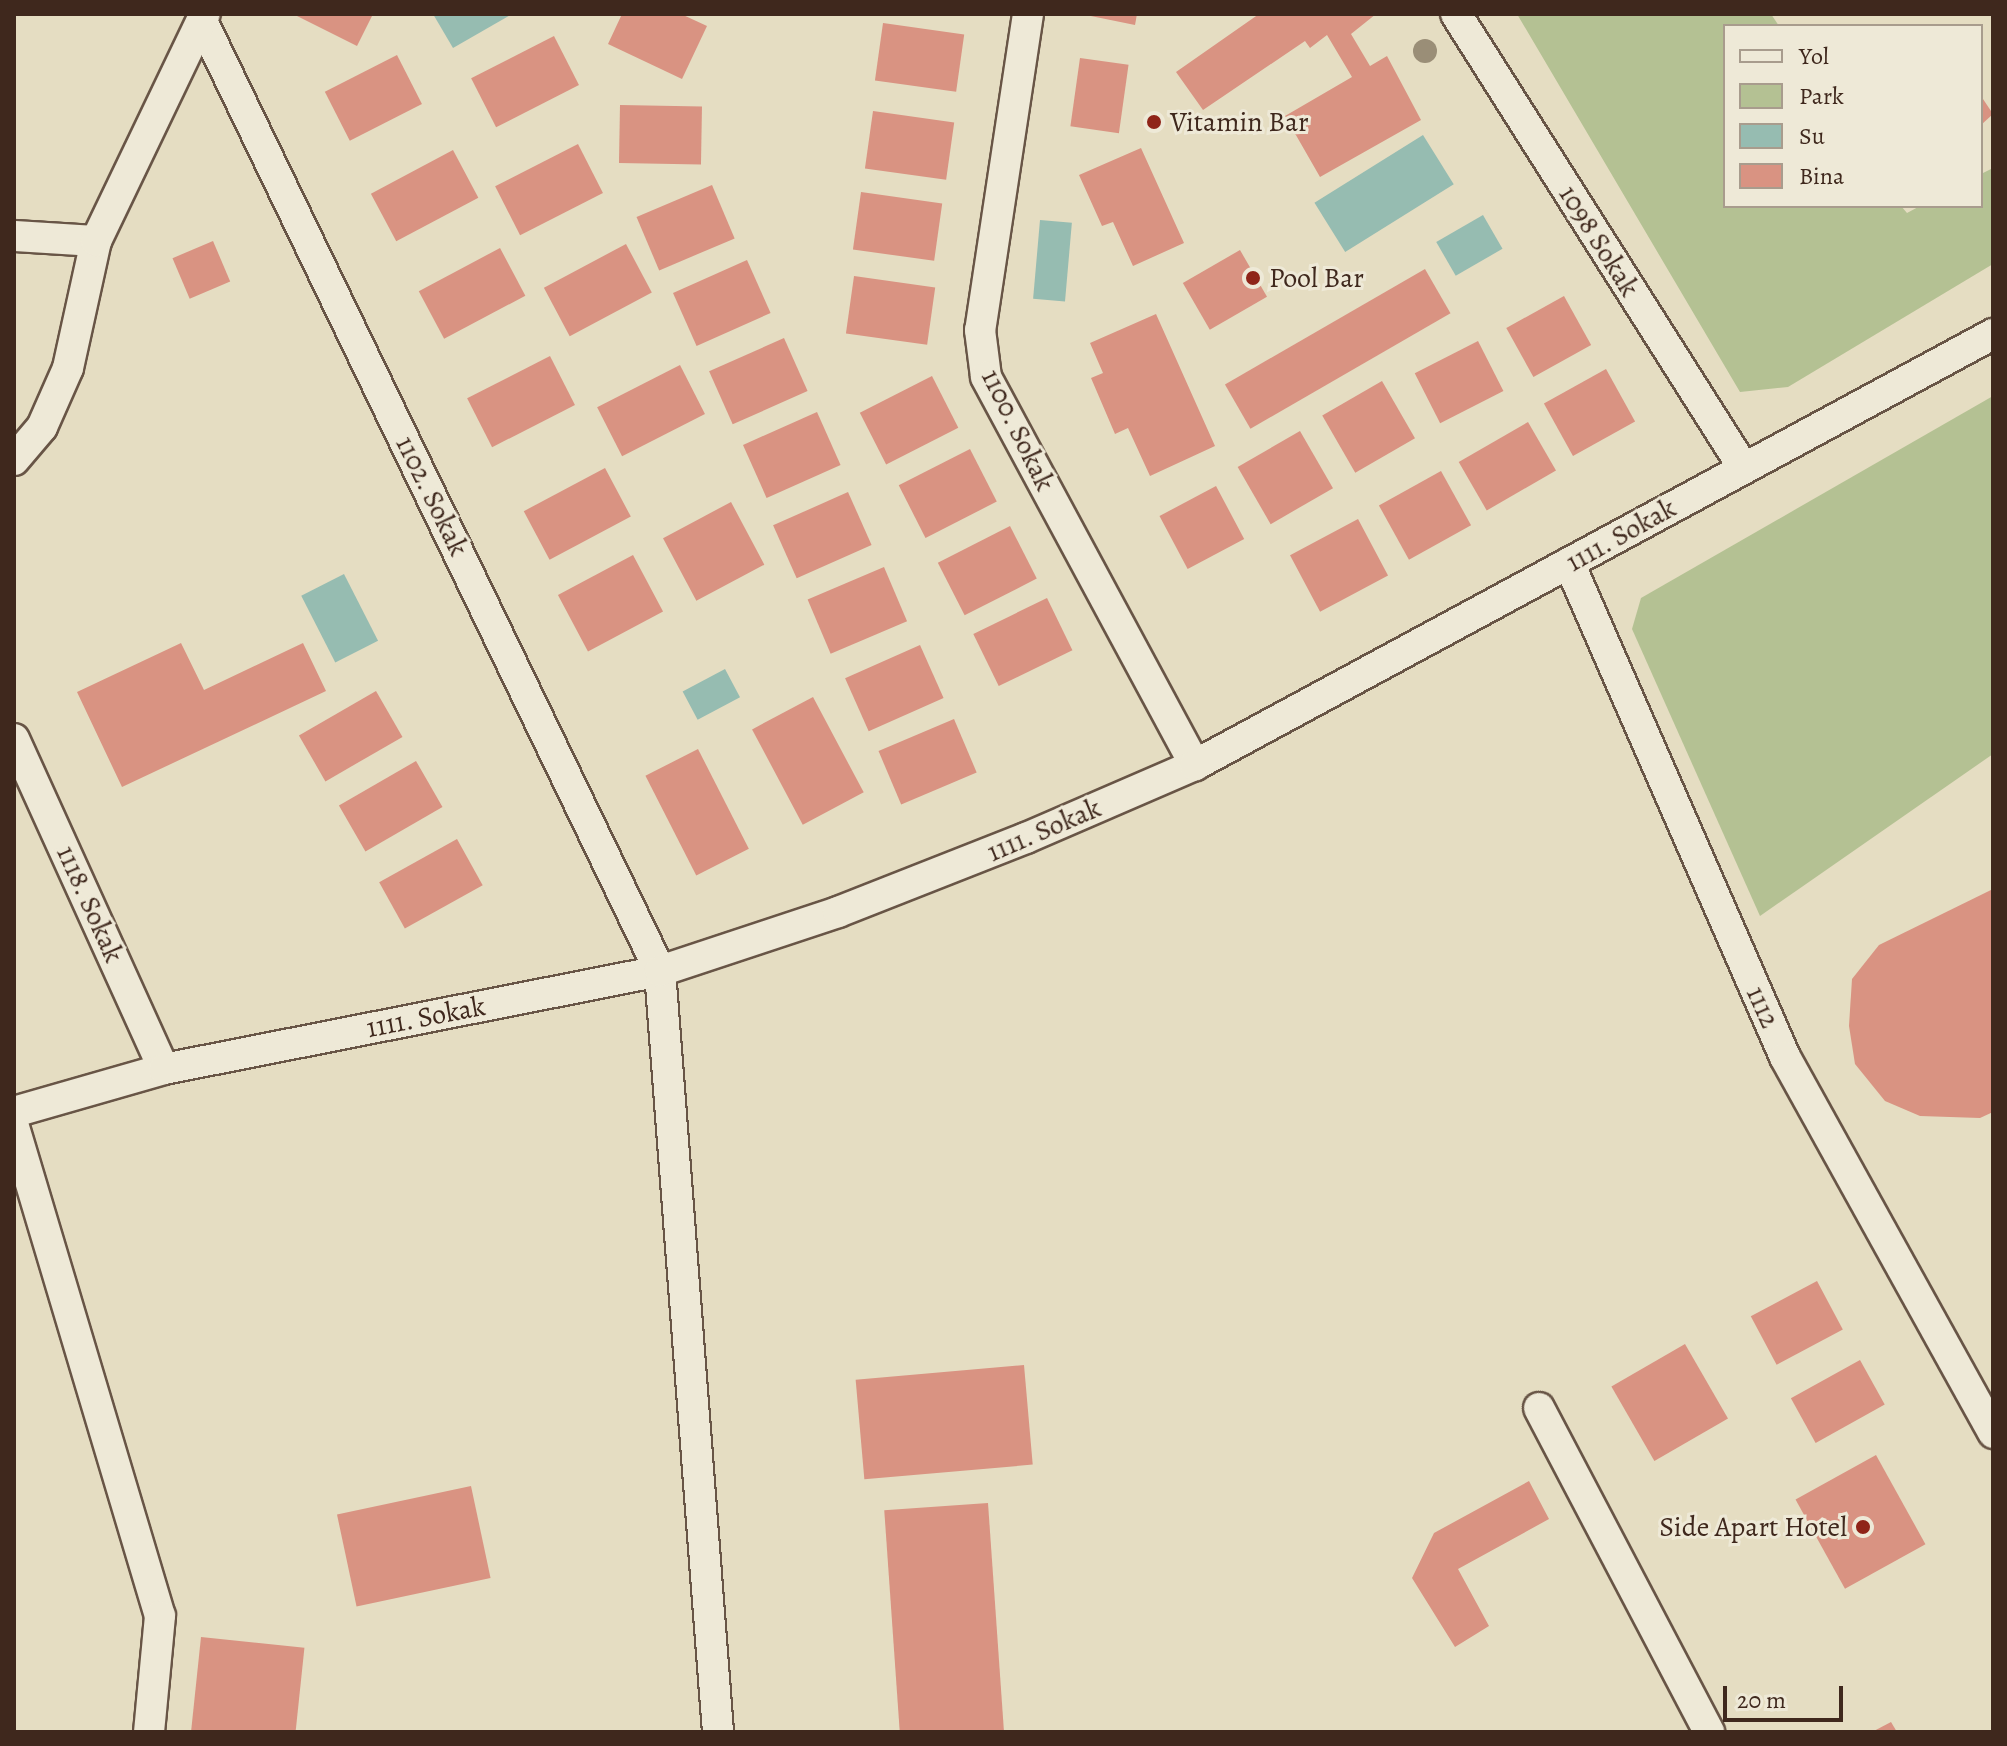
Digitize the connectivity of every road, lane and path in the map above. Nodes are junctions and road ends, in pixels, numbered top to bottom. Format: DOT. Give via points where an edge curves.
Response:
graph roads {
  1 [pos="1028,14"];
  2 [pos="1456,14"];
  3 [pos="204,17"];
  4 [pos="14,236"];
  5 [pos="96,241"];
  6 [pos="1993,334"];
  7 [pos="14,460"];
  8 [pos="1743,467"];
  9 [pos="1569,563"];
  10 [pos="14,739"];
  11 [pos="1195,765"];
  12 [pos="660,971"];
  13 [pos="164,1069"];
  14 [pos="14,1112"];
  15 [pos="14,1127"];
  16 [pos="1539,1408"];
  17 [pos="1993,1433"];
  18 [pos="149,1731"];
  19 [pos="718,1732"];
  20 [pos="1709,1732"];
  1 -- 11 [label="street, 1100. Sokak" via="980,330 986,377"];
  2 -- 8 [label="street, 1098 Sokak"];
  3 -- 5 [label="street"];
  3 -- 12 [label="street, 1102. Sokak"];
  4 -- 5 [label="street"];
  5 -- 7 [label="street" via="68,368 42,427"];
  6 -- 8 [label="street, 1111. Sokak"];
  8 -- 9 [label="street, 1111. Sokak"];
  9 -- 11 [label="street, 1111. Sokak"];
  9 -- 17 [label="street, 1112" via="1785,1057"];
  10 -- 13 [label="street, 1118. Sokak"];
  11 -- 12 [label="street, 1111. Sokak" via="838,912"];
  12 -- 13 [label="street, 1111. Sokak"];
  12 -- 19 [label="street"];
  13 -- 14 [label="street, 1111. Sokak"];
  15 -- 18 [label="street" via="160,1616"];
  16 -- 20 [label="street"];
}
